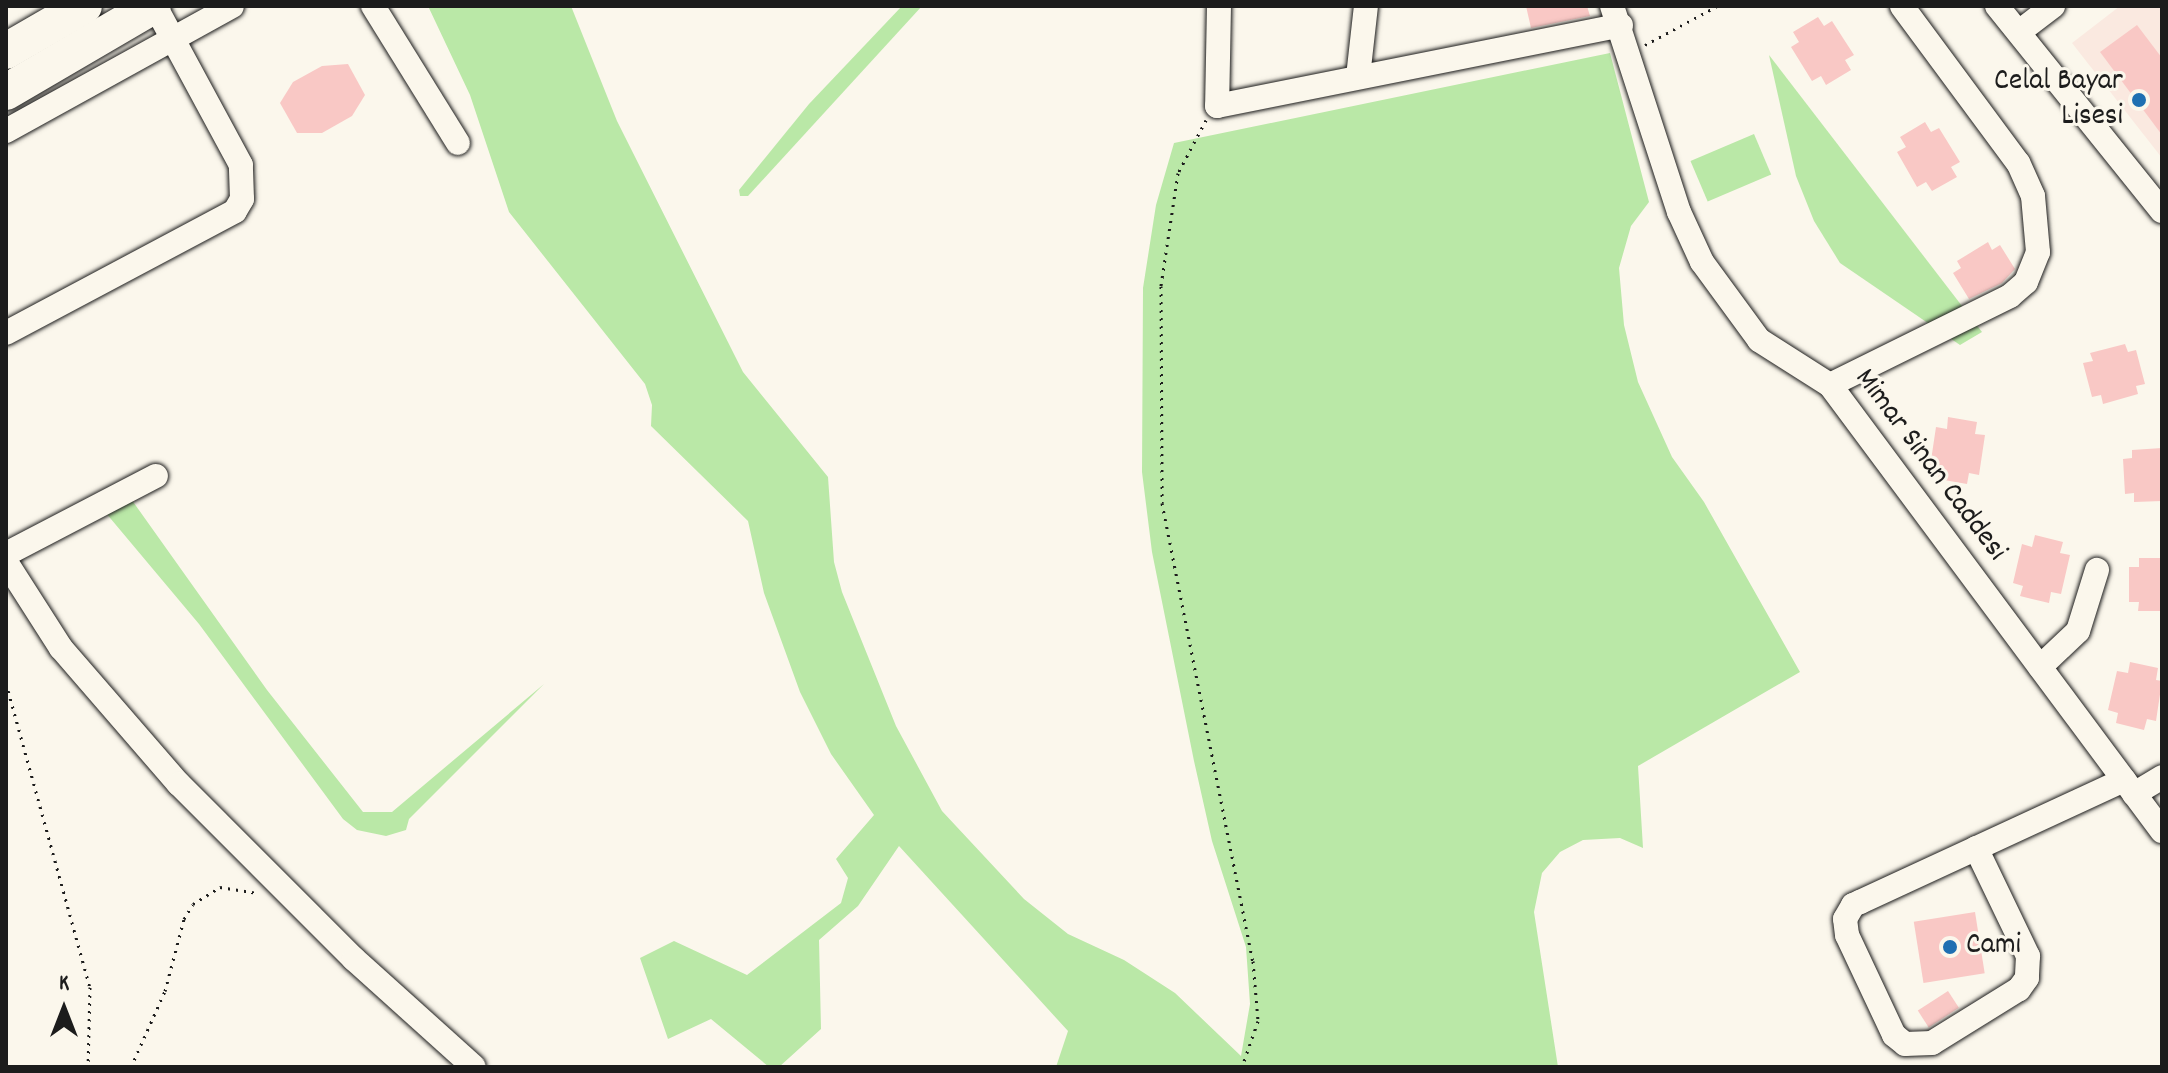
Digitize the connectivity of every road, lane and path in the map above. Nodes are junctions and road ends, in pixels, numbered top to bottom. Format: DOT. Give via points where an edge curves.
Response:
graph roads {
  1 [pos="84,6"];
  2 [pos="154,6"];
  3 [pos="232,6"];
  4 [pos="373,6"];
  5 [pos="1219,6"];
  6 [pos="1366,6"];
  7 [pos="1717,6"];
  8 [pos="1902,6"];
  9 [pos="1997,6"];
  10 [pos="2053,6"];
  11 [pos="1617,15"];
  12 [pos="2019,32"];
  13 [pos="173,39"];
  14 [pos="6,51"];
  15 [pos="1631,53"];
  16 [pos="1358,77"];
  17 [pos="6,92"];
  18 [pos="1217,106"];
  19 [pos="6,131"];
  20 [pos="458,143"];
  21 [pos="2162,211"];
  22 [pos="6,333"];
  23 [pos="1830,385"];
  24 [pos="156,476"];
  25 [pos="6,554"];
  26 [pos="6,562"];
  27 [pos="2097,570"];
  28 [pos="2040,667"];
  29 [pos="6,683"];
  30 [pos="2162,777"];
  31 [pos="2129,787"];
  32 [pos="2162,831"];
  33 [pos="1976,848"];
  34 [pos="289,895"];
  35 [pos="88,1067"];
  36 [pos="131,1067"];
  37 [pos="474,1067"];
  38 [pos="1242,1067"];
  1 -- 14 [label="highway"];
  2 -- 13 [label="street"];
  2 -- 17 [label="highway"];
  3 -- 13 [label="street"];
  4 -- 20 [label="street"];
  5 -- 18 [label="street"];
  6 -- 16 [label="street"];
  7 -- 15 [label="path"];
  8 -- 23 [label="street" via="2027,179 2038,252 2031,273 2010,296"];
  9 -- 12 [label="street"];
  10 -- 12 [label="street"];
  11 -- 15 [label="street, Mimar Sinan Caddesi"];
  11 -- 16 [label="street"];
  12 -- 21 [label="street"];
  13 -- 19 [label="street"];
  13 -- 22 [label="street" via="241,165 246,183 239,205"];
  15 -- 23 [label="street, Mimar Sinan Caddesi" via="1679,212 1702,262 1759,340"];
  16 -- 18 [label="street"];
  18 -- 38 [label="path" via="1192,139 1174,188 1159,311 1159,411 1162,503 1253,961 1258,1021"];
  23 -- 28 [label="street, Mimar Sinan Caddesi"];
  24 -- 25 [label="street"];
  26 -- 34 [label="street" via="61,648 115,714"];
  27 -- 28 [label="street" via="2078,631"];
  28 -- 31 [label="street, Mimar Sinan Caddesi"];
  29 -- 35 [label="path" via="90,987"];
  30 -- 31 [label="street"];
  31 -- 32 [label="street, Mimar Sinan Caddesi"];
  31 -- 33 [label="street"];
  33 -- 33 [label="street" via="1848,912 1847,935 1894,1035 1911,1046 1932,1043 2019,989 2029,972 2028,956"];
  34 -- 36 [label="path" via="220,887 193,904 165,991"];
  34 -- 37 [label="street"];
}
